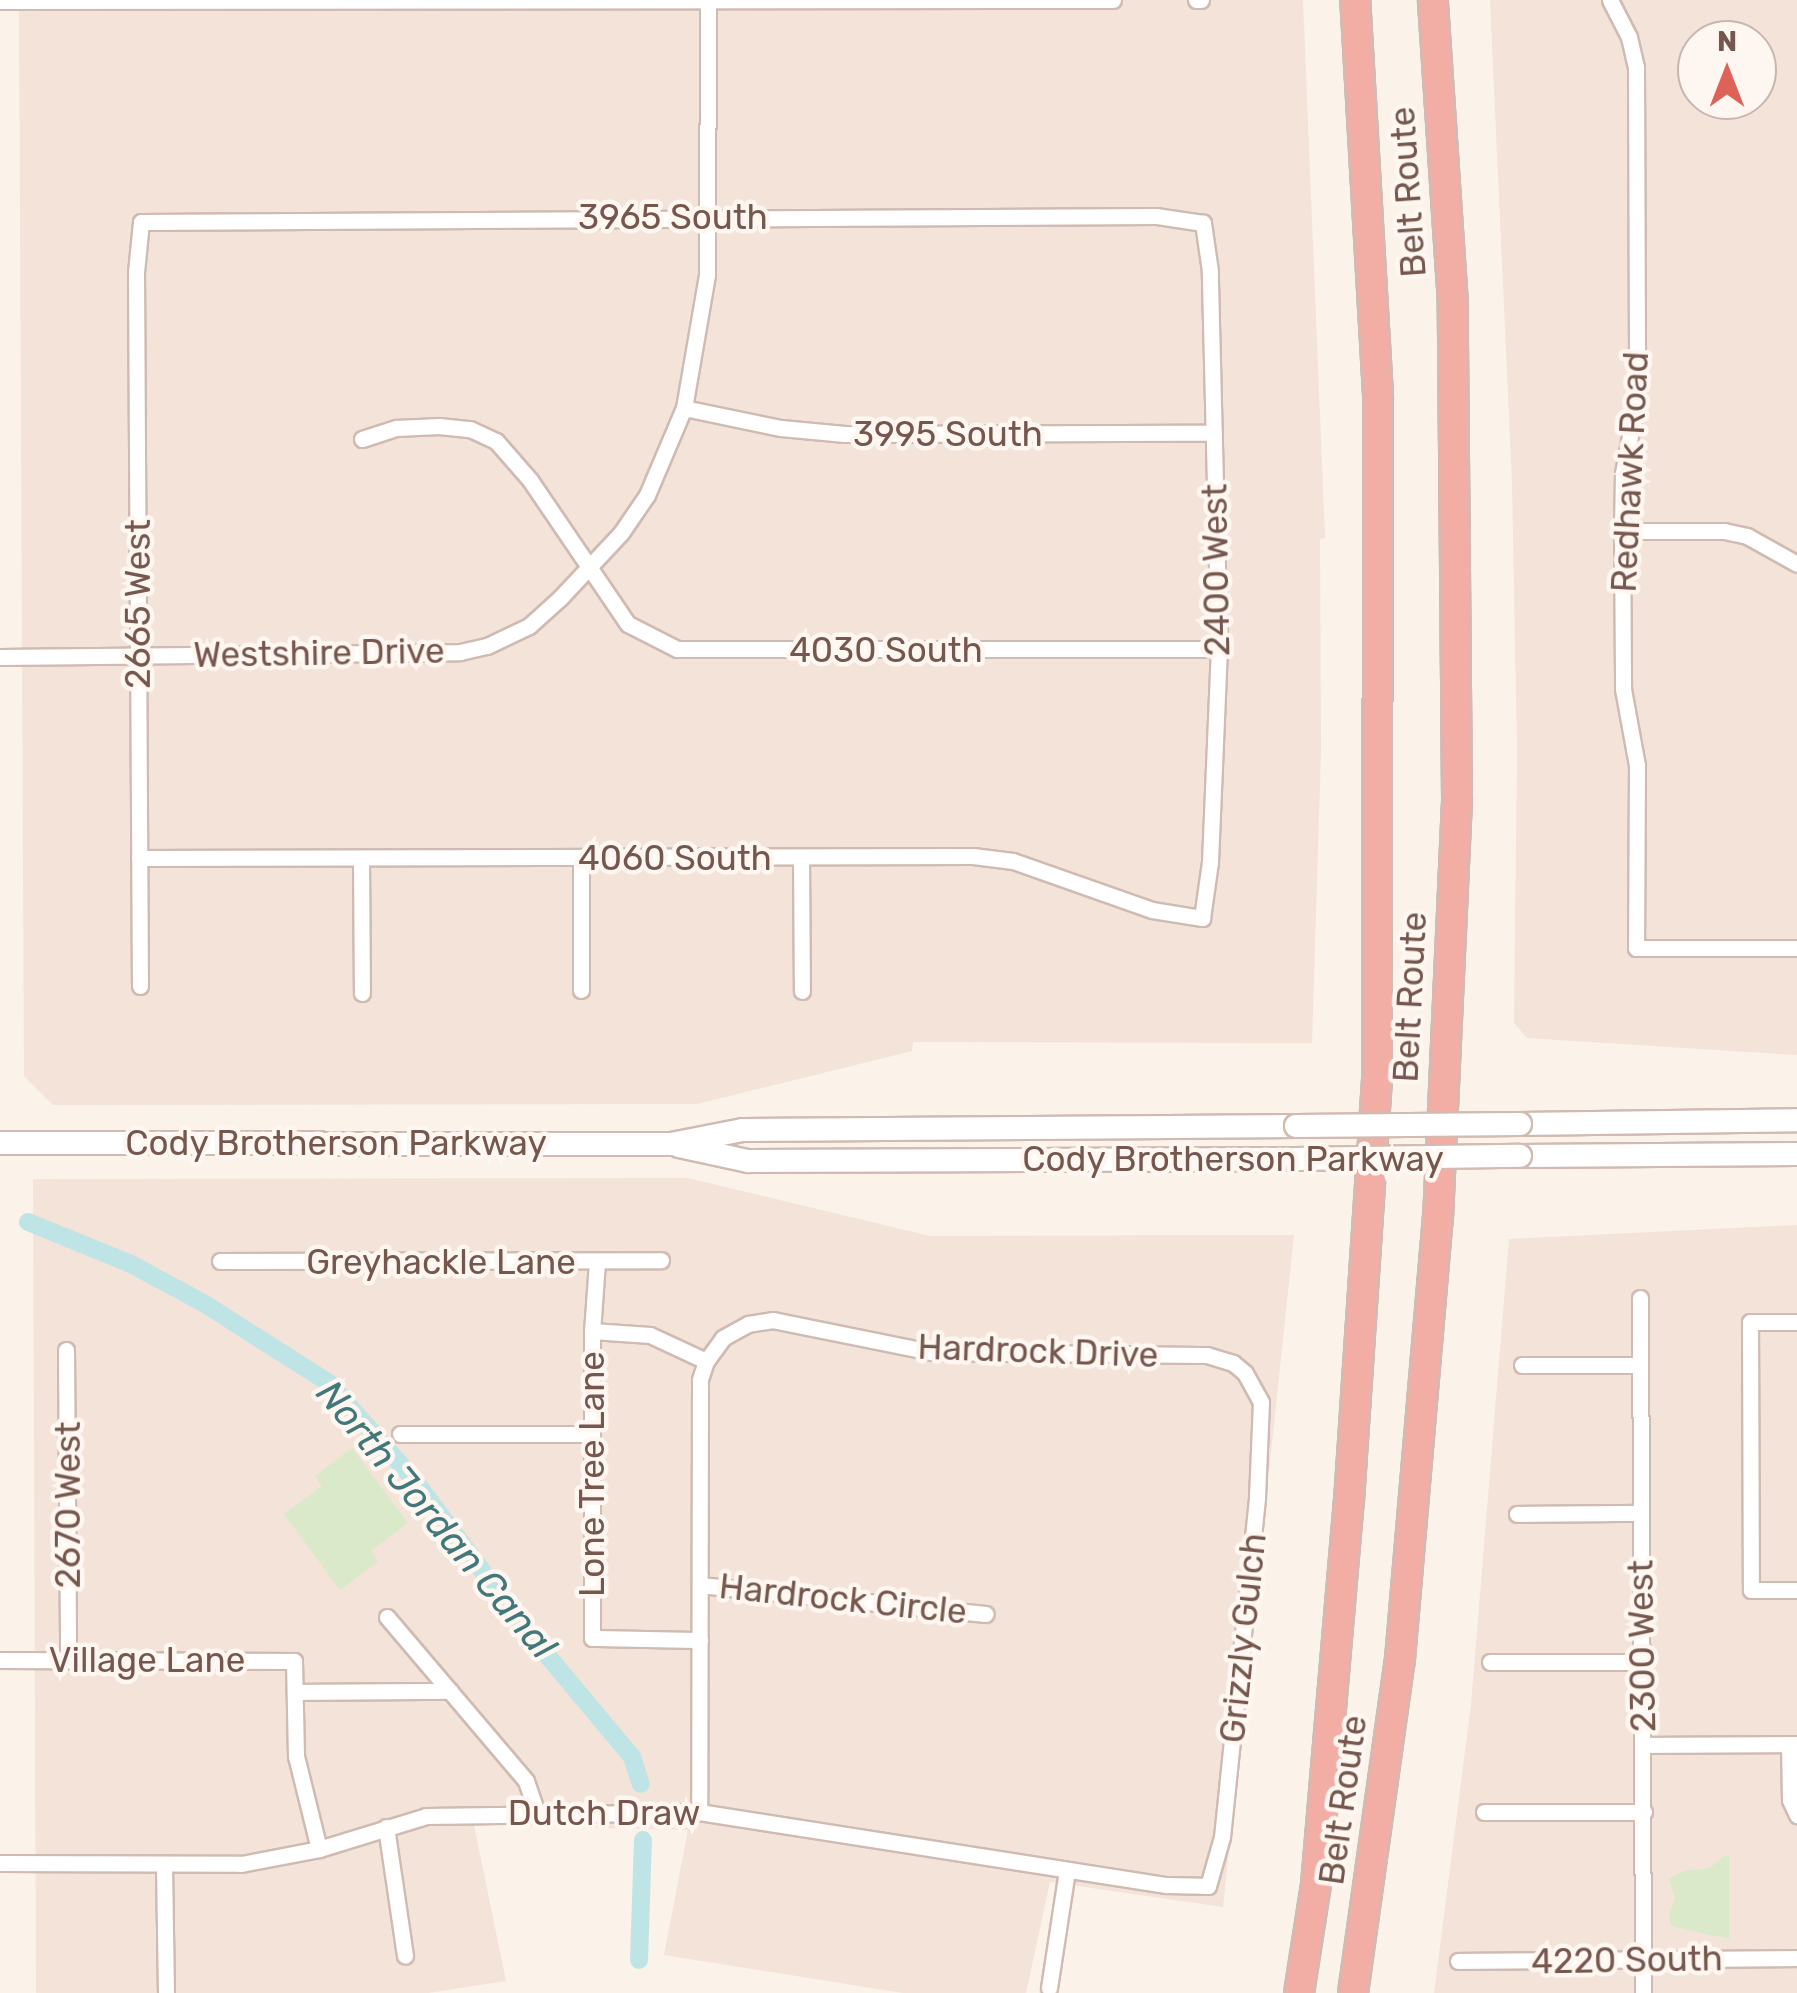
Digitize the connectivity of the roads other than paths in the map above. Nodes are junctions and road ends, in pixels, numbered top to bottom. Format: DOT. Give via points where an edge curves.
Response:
graph roads {
  1 [pos="138,0"];
  2 [pos="708,0"];
  3 [pos="1113,0"];
  4 [pos="1356,0"];
  5 [pos="1433,0"];
  6 [pos="1610,0"];
  7 [pos="0,1"];
  8 [pos="476,1"];
  9 [pos="708,218"];
  10 [pos="141,222"];
  11 [pos="1204,223"];
  12 [pos="684,408"];
  13 [pos="1214,433"];
  14 [pos="362,439"];
  15 [pos="1622,531"];
  16 [pos="1797,564"];
  17 [pos="588,568"];
  18 [pos="1219,649"];
  19 [pos="138,654"];
  20 [pos="0,656"];
  21 [pos="801,857"];
  22 [pos="139,858"];
  23 [pos="361,858"];
  24 [pos="581,858"];
  25 [pos="1202,918"];
  26 [pos="1797,948"];
  27 [pos="140,986"];
  28 [pos="581,990"];
  29 [pos="802,990"];
  30 [pos="362,993"];
  31 [pos="1797,1120"];
  32 [pos="0,1143"];
  33 [pos="671,1144"];
  34 [pos="1797,1154"];
  35 [pos="661,1260"];
  36 [pos="220,1261"];
  37 [pos="597,1262"];
  38 [pos="1640,1298"];
  39 [pos="1797,1322"];
  40 [pos="592,1331"];
  41 [pos="66,1350"];
  42 [pos="706,1361"];
  43 [pos="1640,1365"];
  44 [pos="1522,1366"];
  45 [pos="1256,1388"];
  46 [pos="400,1434"];
  47 [pos="592,1434"];
  48 [pos="1640,1513"];
  49 [pos="1517,1514"];
  50 [pos="700,1585"];
  51 [pos="1797,1590"];
  52 [pos="986,1614"];
  53 [pos="386,1617"];
  54 [pos="700,1640"];
  55 [pos="0,1660"];
  56 [pos="68,1660"];
  57 [pos="1490,1662"];
  58 [pos="1640,1662"];
  59 [pos="450,1691"];
  60 [pos="295,1692"];
  61 [pos="1644,1744"];
  62 [pos="1793,1744"];
  63 [pos="699,1812"];
  64 [pos="1484,1812"];
  65 [pos="1644,1812"];
  66 [pos="537,1813"];
  67 [pos="1797,1815"];
  68 [pos="386,1827"];
  69 [pos="319,1849"];
  70 [pos="0,1863"];
  71 [pos="164,1866"];
  72 [pos="1068,1870"];
  73 [pos="1316,1884"];
  74 [pos="1208,1886"];
  75 [pos="405,1956"];
  76 [pos="1644,1958"];
  77 [pos="1797,1958"];
  78 [pos="1458,1961"];
  79 [pos="1049,1988"];
  80 [pos="166,1993"];
  81 [pos="1288,1993"];
  82 [pos="1299,1993"];
  83 [pos="1353,1993"];
  84 [pos="1643,1993"];
  1 -- 7 [label="street"];
  1 -- 8 [label="street"];
  2 -- 3 [label="street"];
  2 -- 8 [label="street"];
  2 -- 9 [label="street, Westshire Drive"];
  4 -- 73 [label="highway, Belt Route" via="1378,395 1380,971 1366,1286"];
  5 -- 83 [label="highway, Belt Route" via="1453,304 1456,817 1438,1219 1402,1640"];
  6 -- 15 [label="street, Redhawk Road" via="1636,67 1638,399 1623,473"];
  9 -- 10 [label="street, 3965 South"];
  9 -- 11 [label="street, 3965 South" via="1156,216"];
  9 -- 12 [label="street, Westshire Drive" via="704,309"];
  10 -- 19 [label="street, 2665 West"];
  11 -- 13 [label="street, 2400 West"];
  12 -- 13 [label="street, 3995 South" via="845,434"];
  12 -- 17 [label="street, Westshire Drive" via="647,496"];
  13 -- 18 [label="street, 2400 West"];
  14 -- 17 [label="street, 4030 South" via="396,428 439,426 496,441 514,457"];
  15 -- 16 [label="street" via="1724,531"];
  15 -- 26 [label="street, Redhawk Road" via="1623,689 1637,764 1636,948"];
  17 -- 18 [label="street, 4030 South" via="628,624 676,649"];
  17 -- 19 [label="street, Westshire Drive" via="529,626 460,652"];
  18 -- 25 [label="street, 2400 West"];
  19 -- 20 [label="street, Westshire Drive"];
  19 -- 22 [label="street, 2665 West"];
  21 -- 24 [label="street, 4060 South"];
  21 -- 25 [label="street, 4060 South" via="1013,861 1152,910"];
  21 -- 29 [label="street"];
  22 -- 23 [label="street, 4060 South"];
  22 -- 27 [label="street, 2665 West"];
  23 -- 24 [label="street, 4060 South"];
  23 -- 30 [label="street"];
  24 -- 28 [label="street"];
  31 -- 33 [label="main road, Cody Brotherson Parkway, bridge" via="744,1130"];
  32 -- 33 [label="main road, Cody Brotherson Parkway"];
  33 -- 34 [label="main road, Cody Brotherson Parkway, bridge" via="748,1161"];
  35 -- 37 [label="street, Greyhackle Lane"];
  36 -- 37 [label="street, Greyhackle Lane"];
  37 -- 40 [label="street, Lone Tree Lane"];
  38 -- 43 [label="street, 2300 West"];
  39 -- 51 [label="street" via="1750,1322 1751,1590"];
  40 -- 42 [label="street" via="650,1335"];
  40 -- 47 [label="street, Lone Tree Lane"];
  41 -- 56 [label="street, 2670 West"];
  42 -- 45 [label="street, Hardrock Drive" via="734,1330 773,1320 930,1352 1206,1355 1233,1363"];
  42 -- 50 [label="street" via="700,1380"];
  43 -- 44 [label="street"];
  43 -- 48 [label="street, 2300 West"];
  45 -- 74 [label="street, Grizzly Gulch" via="1261,1416 1250,1583 1222,1837"];
  46 -- 47 [label="street"];
  47 -- 54 [label="street, Lone Tree Lane" via="592,1638"];
  48 -- 49 [label="street"];
  48 -- 58 [label="street, 2300 West"];
  50 -- 52 [label="street, Hardrock Circle"];
  50 -- 54 [label="street"];
  53 -- 59 [label="street"];
  54 -- 63 [label="street"];
  55 -- 56 [label="street, Village Lane"];
  56 -- 60 [label="street, Village Lane" via="294,1661"];
  57 -- 58 [label="street"];
  58 -- 61 [label="street, 2300 West"];
  59 -- 60 [label="street, Village Lane"];
  59 -- 66 [label="street" via="526,1782"];
  60 -- 69 [label="street" via="298,1777"];
  61 -- 62 [label="street"];
  61 -- 65 [label="street, 2300 West"];
  62 -- 67 [label="street" via="1790,1800"];
  63 -- 66 [label="street, Dutch Draw"];
  63 -- 72 [label="street, Dutch Draw"];
  64 -- 65 [label="street"];
  65 -- 76 [label="street, 2300 West"];
  66 -- 68 [label="street, Dutch Draw" via="442,1815"];
  68 -- 69 [label="street, Dutch Draw"];
  68 -- 75 [label="street"];
  69 -- 71 [label="street, Dutch Draw" via="240,1864"];
  70 -- 71 [label="street, Dutch Draw"];
  71 -- 80 [label="street"];
  72 -- 74 [label="street, Dutch Draw"];
  72 -- 79 [label="street"];
  73 -- 81 [label="highway"];
  73 -- 82 [label="highway, Belt Route"];
  76 -- 77 [label="street, 4220 South"];
  76 -- 78 [label="street, 4220 South"];
  76 -- 84 [label="street, 2300 West"];
}
